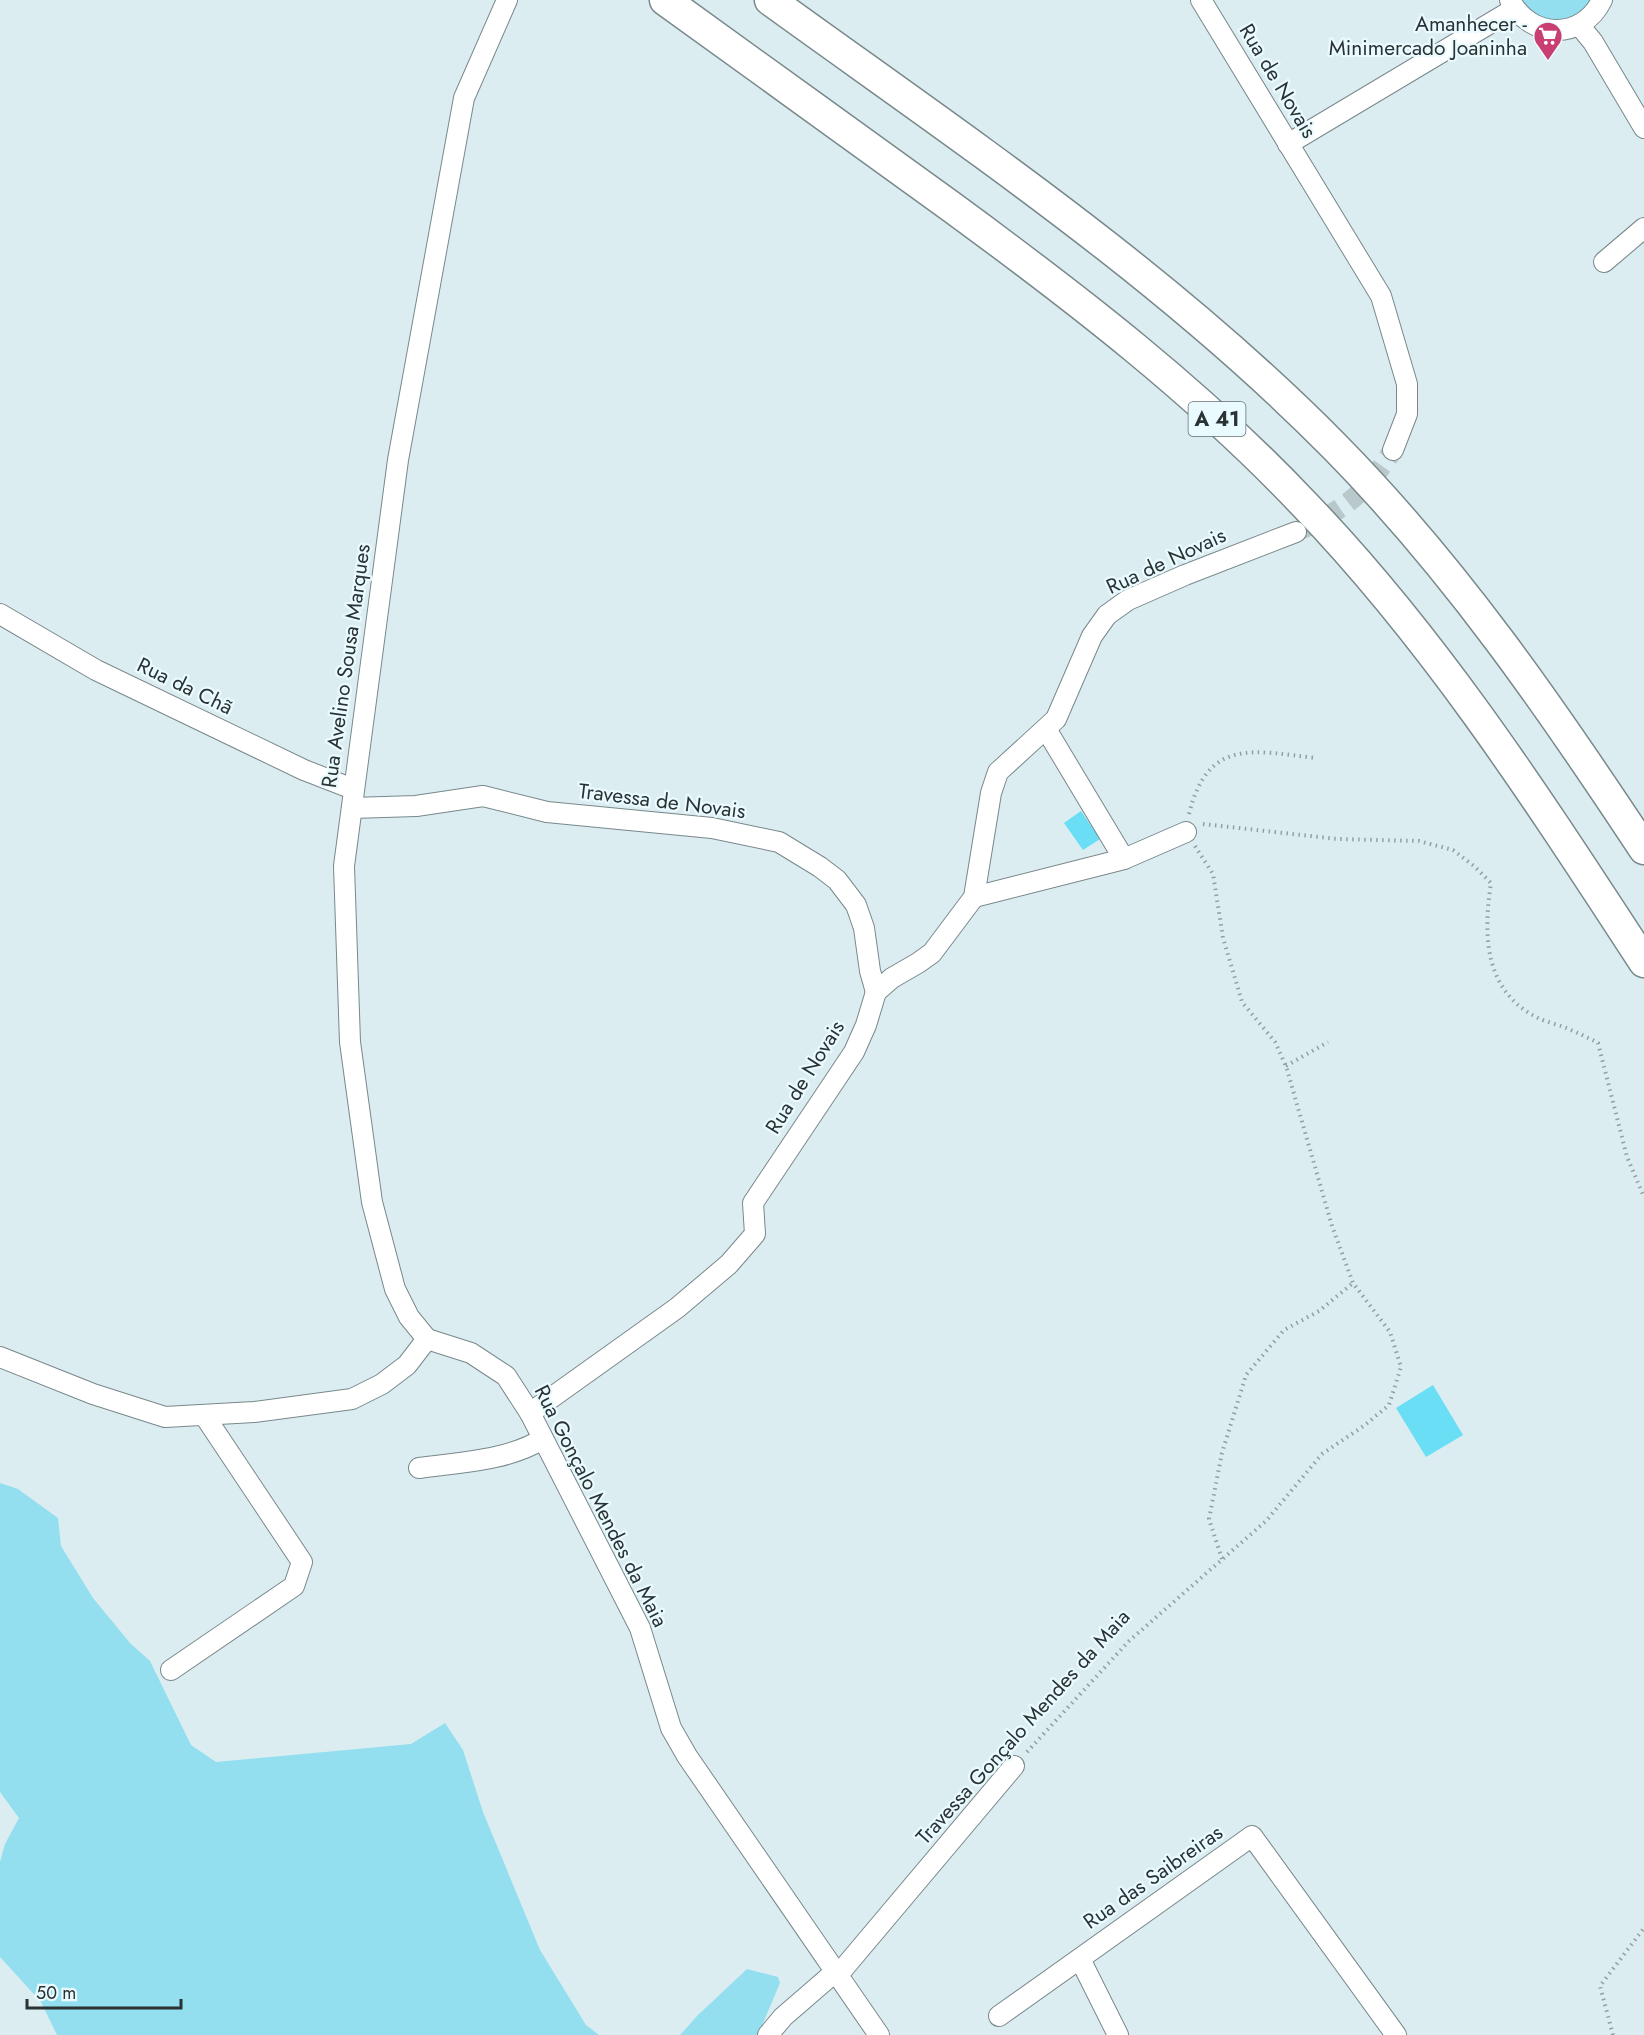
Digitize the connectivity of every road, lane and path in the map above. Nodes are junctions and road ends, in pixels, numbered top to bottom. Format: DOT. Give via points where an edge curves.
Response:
graph roads {
  1 [pos="507,0"];
  2 [pos="665,0"];
  3 [pos="770,0"];
  4 [pos="1201,0"];
  5 [pos="1602,0"];
  6 [pos="1512,4"];
  7 [pos="1579,25"];
  8 [pos="1644,128"];
  9 [pos="1288,144"];
  10 [pos="1644,228"];
  11 [pos="1604,262"];
  12 [pos="1393,450"];
  13 [pos="1296,532"];
  14 [pos="0,615"];
  15 [pos="1047,729"];
  16 [pos="1316,758"];
  17 [pos="353,799"];
  18 [pos="1187,827"];
  19 [pos="1644,849"];
  20 [pos="1124,859"];
  21 [pos="974,897"];
  22 [pos="1644,962"];
  23 [pos="876,992"];
  24 [pos="1328,1042"];
  25 [pos="1286,1066"];
  26 [pos="1644,1197"];
  27 [pos="1353,1283"];
  28 [pos="427,1339"];
  29 [pos="0,1357"];
  30 [pos="530,1413"];
  31 [pos="204,1415"];
  32 [pos="543,1439"];
  33 [pos="419,1468"];
  34 [pos="1222,1559"];
  35 [pos="171,1670"];
  36 [pos="1014,1766"];
  37 [pos="1644,1928"];
  38 [pos="1080,1959"];
  39 [pos="836,1973"];
  40 [pos="999,2016"];
  41 [pos="768,2035"];
  42 [pos="879,2035"];
  43 [pos="1118,2035"];
  44 [pos="1396,2035"];
  45 [pos="1613,2035"];
  1 -- 17 [label="street, Rua Avelino Sousa Marques" via="464,98 398,460"];
  2 -- 22 [label="highway, A 41" via="1045,276 1169,376 1265,464 1333,534 1435,656 1510,760"];
  3 -- 19 [label="highway, A 41" via="1142,274 1298,409 1387,502 1468,599 1549,708"];
  4 -- 9 [label="street, Rua de Novais"];
  5 -- 7 [label="street"];
  6 -- 7 [label="street" via="1537,27 1565,30"];
  6 -- 9 [label="street"];
  7 -- 8 [label="street"];
  9 -- 12 [label="street, Rua de Novais" via="1381,296 1407,384 1407,414"];
  10 -- 11 [label="street"];
  13 -- 15 [label="street, Rua de Novais" via="1128,600 1107,615 1092,636 1056,719"];
  14 -- 17 [label="street, Rua da Chã" via="96,669 304,770"];
  15 -- 20 [label="street"];
  15 -- 21 [label="street, Rua de Novais" via="998,772"];
  16 -- 18 [label="path" via="1257,752 1232,754 1212,767 1194,796"];
  17 -- 23 [label="street, Travessa de Novais" via="416,806 483,796 547,812 712,828 779,842 837,880 856,905"];
  17 -- 28 [label="street, Rua Avelino Sousa Marques" via="344,866 350,1042 372,1202 395,1289 409,1317"];
  18 -- 20 [label="street"];
  18 -- 25 [label="path" via="1213,874 1223,938 1242,1002 1275,1042"];
  18 -- 26 [label="path" via="1419,841 1453,850 1473,866 1491,883 1487,910 1490,963 1500,985 1517,1004 1538,1018 1598,1043 1627,1157"];
  20 -- 21 [label="street"];
  21 -- 23 [label="street, Rua de Novais" via="932,953"];
  23 -- 30 [label="street, Rua de Novais" via="854,1052 753,1203 755,1234 729,1264 677,1308"];
  24 -- 25 [label="path"];
  25 -- 27 [label="path" via="1332,1226"];
  27 -- 34 [label="path" via="1319,1311 1284,1330 1246,1375 1222,1453 1209,1519"];
  27 -- 34 [label="path, Travessa Gonçalo Mendes da Maia" via="1390,1332 1401,1367 1389,1404 1322,1454 1266,1521"];
  28 -- 30 [label="street, Rua Gonçalo Mendes da Maia" via="471,1353 506,1376"];
  28 -- 31 [label="street" via="407,1365 382,1384 351,1399"];
  29 -- 31 [label="street" via="165,1417"];
  30 -- 32 [label="street, Rua Gonçalo Mendes da Maia"];
  31 -- 35 [label="street" via="302,1562 294,1586"];
  32 -- 33 [label="street" via="529,1448 497,1457"];
  32 -- 39 [label="street, Rua Gonçalo Mendes da Maia" via="640,1628 671,1728"];
  34 -- 36 [label="path, Travessa Gonçalo Mendes da Maia" via="1129,1641"];
  36 -- 39 [label="street, Travessa Gonçalo Mendes da Maia"];
  37 -- 45 [label="path" via="1600,1986"];
  38 -- 40 [label="street, Rua das Saibreiras"];
  38 -- 43 [label="street"];
  38 -- 44 [label="street, Rua das Saibreiras" via="1252,1836"];
  39 -- 41 [label="street, Travessa Gonçalo Mendes da Maia" via="783,2017"];
  39 -- 42 [label="street, Rua Gonçalo Mendes da Maia"];
}
